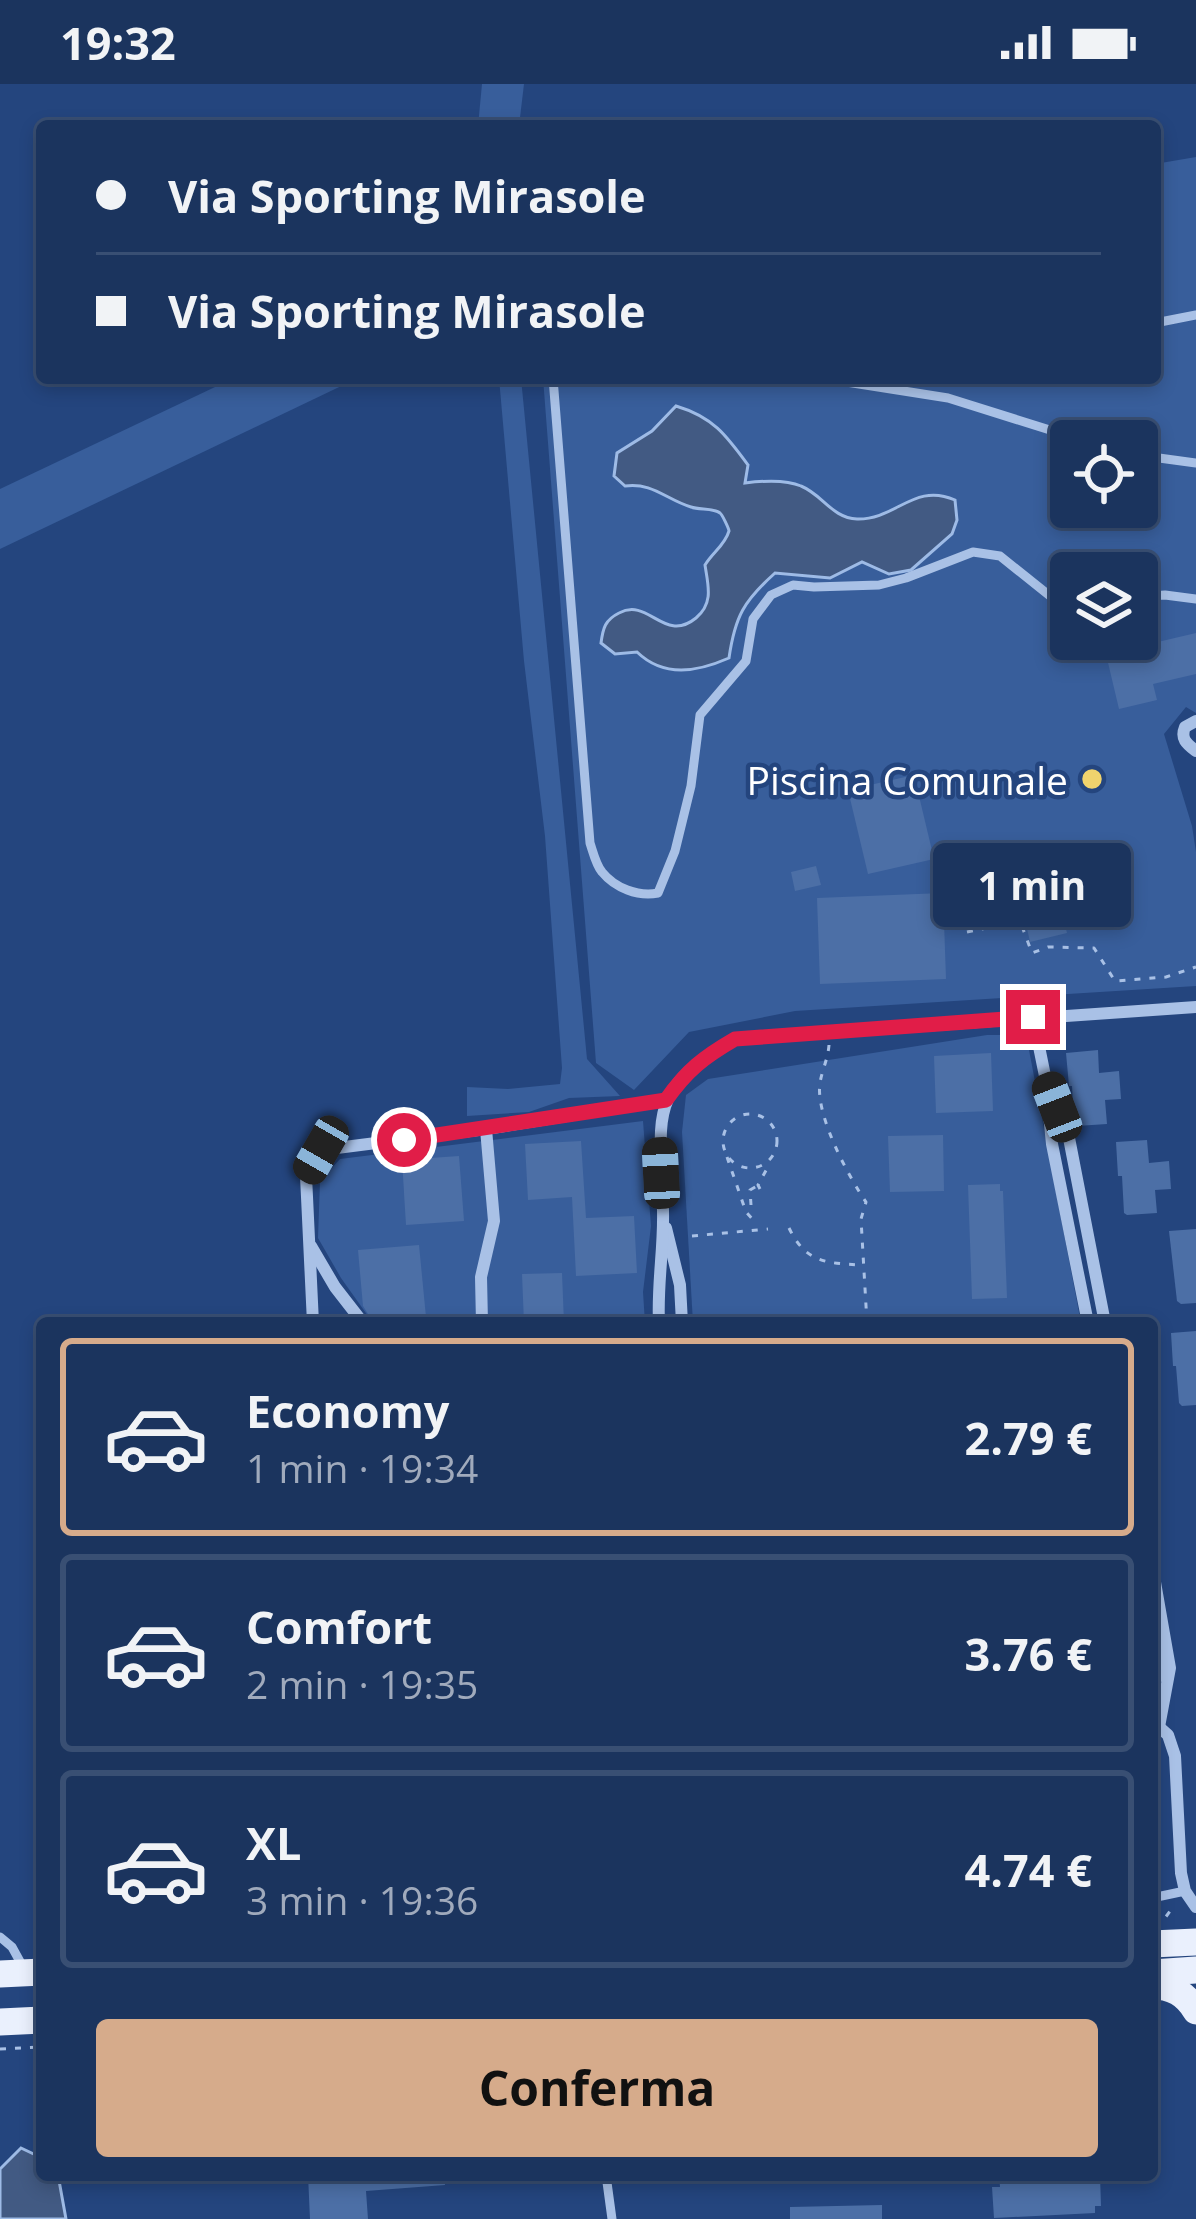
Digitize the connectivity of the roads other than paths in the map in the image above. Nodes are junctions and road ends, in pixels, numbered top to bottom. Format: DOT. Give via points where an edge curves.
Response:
graph roads {
  1 [pos="1196,315"];
  2 [pos="1161,322"];
  3 [pos="553,384"];
  4 [pos="859,384"];
  5 [pos="1050,430"];
  6 [pos="1158,458"];
  7 [pos="1196,464"];
  8 [pos="1050,596"];
  9 [pos="1158,596"];
  10 [pos="1196,599"];
  11 [pos="1196,722"];
  12 [pos="1196,751"];
  13 [pos="1196,1007"];
  14 [pos="1033,1017"];
  15 [pos="1045,1076"];
  16 [pos="666,1100"];
  17 [pos="486,1130"];
  18 [pos="664,1215"];
  19 [pos="310,1245"];
  20 [pos="313,1317"];
  21 [pos="358,1317"];
  22 [pos="482,1317"];
  23 [pos="659,1317"];
  24 [pos="682,1317"];
  25 [pos="1087,1317"];
  26 [pos="1104,1317"];
  27 [pos="1158,1595"];
  28 [pos="1158,1653"];
  29 [pos="1167,1682"];
  30 [pos="1158,1715"];
  31 [pos="1158,1728"];
  32 [pos="1185,1891"];
  33 [pos="1158,1897"];
  34 [pos="1196,1907"];
  35 [pos="0,1937"];
  36 [pos="1196,1942"];
  37 [pos="1158,1944"];
  38 [pos="1196,1970"];
  39 [pos="22,1973"];
  40 [pos="1158,1973"];
  41 [pos="1158,1986"];
  42 [pos="1196,2011"];
  43 [pos="36,2020"];
  44 [pos="0,2022"];
  45 [pos="606,2181"];
  46 [pos="612,2219"];
  1 -- 2 [label="lane"];
  3 -- 8 [label="lane" via="590,843 600,871 625,889 658,893 691,786 700,715 746,661 753,620 771,595 793,585 879,585 973,552 1000,556"];
  4 -- 5 [label="lane" via="948,398"];
  6 -- 7 [label="lane"];
  9 -- 10 [label="lane"];
  11 -- 12 [label="street" via="1183,735"];
  13 -- 14 [label="street"];
  14 -- 15 [label="street"];
  14 -- 16 [label="street" via="735,1039 686,1072"];
  15 -- 25 [label="street"];
  15 -- 26 [label="street" via="1069,1138"];
  16 -- 17 [label="street"];
  16 -- 18 [label="street" via="659,1131"];
  17 -- 19 [label="street" via="321,1150 306,1176"];
  17 -- 22 [label="street" via="494,1221"];
  18 -- 23 [label="street"];
  18 -- 24 [label="street"];
  19 -- 20 [label="street"];
  19 -- 21 [label="street"];
  27 -- 29 [label="street"];
  28 -- 29 [label="street"];
  29 -- 30 [label="street"];
  31 -- 32 [label="street" via="1175,1756"];
  32 -- 33 [label="lane"];
  32 -- 34 [label="street"];
  35 -- 39 [label="lane"];
  36 -- 37 [label="main road"];
  38 -- 40 [label="main road"];
  41 -- 42 [label="main road"];
  43 -- 44 [label="main road"];
  45 -- 46 [label="lane"];
}
